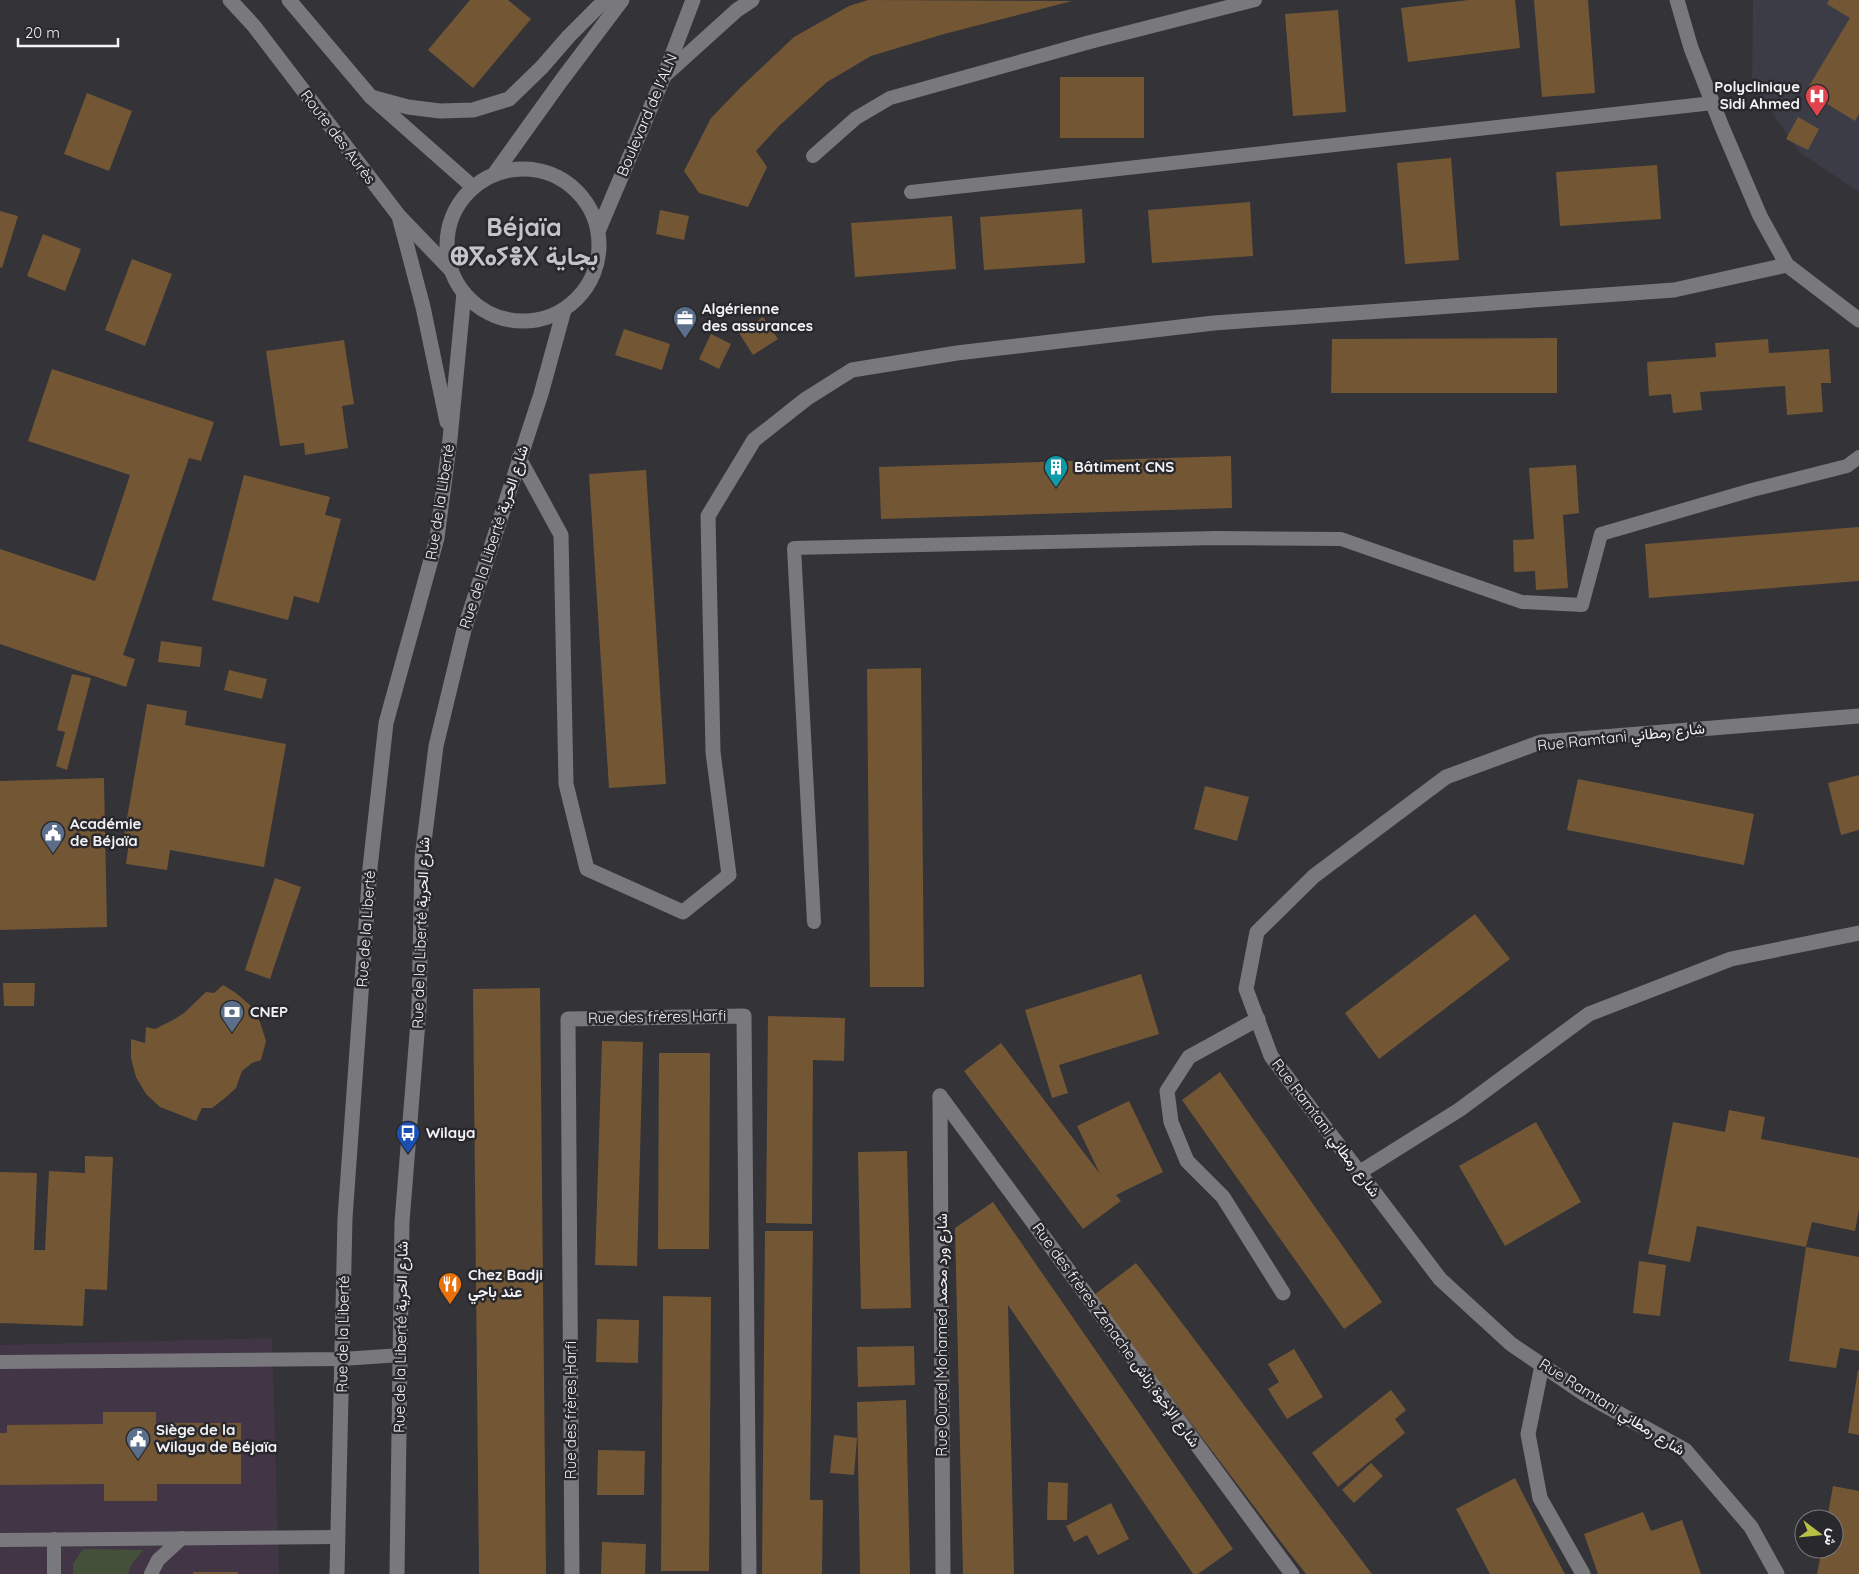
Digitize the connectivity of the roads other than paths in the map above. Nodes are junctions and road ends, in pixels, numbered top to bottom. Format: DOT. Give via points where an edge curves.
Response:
graph roads {
  1 [pos="230,0"];
  2 [pos="289,0"];
  3 [pos="605,0"];
  4 [pos="622,0"];
  5 [pos="692,0"];
  6 [pos="752,0"];
  7 [pos="1255,0"];
  8 [pos="1677,0"];
  9 [pos="664,76"];
  10 [pos="371,96"];
  11 [pos="1713,103"];
  12 [pos="813,156"];
  13 [pos="495,173"];
  14 [pos="473,187"];
  15 [pos="911,192"];
  16 [pos="398,216"];
  17 [pos="598,229"];
  18 [pos="1787,265"];
  19 [pos="451,270"];
  20 [pos="464,293"];
  21 [pos="564,310"];
  22 [pos="1859,320"];
  23 [pos="450,439"];
  24 [pos="1859,457"];
  25 [pos="519,458"];
  26 [pos="1859,716"];
  27 [pos="814,922"];
  28 [pos="1859,933"];
  29 [pos="1258,1019"];
  30 [pos="940,1096"];
  31 [pos="1360,1172"];
  32 [pos="1283,1293"];
  33 [pos="401,1355"];
  34 [pos="342,1359"];
  35 [pos="0,1362"];
  36 [pos="1542,1364"];
  37 [pos="338,1537"];
  38 [pos="182,1538"];
  39 [pos="54,1539"];
  40 [pos="0,1540"];
  41 [pos="54,1574"];
  42 [pos="151,1574"];
  43 [pos="337,1574"];
  44 [pos="397,1574"];
  45 [pos="572,1574"];
  46 [pos="749,1574"];
  47 [pos="943,1574"];
  48 [pos="1292,1574"];
  49 [pos="1583,1574"];
  50 [pos="1777,1574"];
  1 -- 16 [label="street, Route des Aurès" via="254,26"];
  2 -- 10 [label="street"];
  3 -- 10 [label="street" via="509,99 474,110 440,111 408,107"];
  4 -- 13 [label="street"];
  5 -- 9 [label="street, Boulevard de l'ALN"];
  6 -- 9 [label="street"];
  7 -- 12 [label="lane" via="890,98 856,118"];
  8 -- 11 [label="street" via="1691,48"];
  9 -- 17 [label="street, Boulevard de l'ALN"];
  10 -- 14 [label="street"];
  11 -- 15 [label="lane"];
  11 -- 18 [label="street" via="1760,216"];
  13 -- 14 [label="street"];
  13 -- 17 [label="street" via="522,168 548,172 571,184 589,204"];
  14 -- 19 [label="street" via="458,204 449,225 447,247"];
  16 -- 19 [label="street, Route des Aurès"];
  16 -- 23 [label="street" via="423,307"];
  17 -- 21 [label="street" via="600,252 594,275 581,295"];
  18 -- 22 [label="street"];
  18 -- 25 [label="street" via="1674,290 1214,323 957,353 852,370 754,440 708,516 712,752 729,875 683,912 587,869 566,784 562,535"];
  19 -- 20 [label="street"];
  20 -- 21 [label="street" via="480,308 499,318 521,322 543,319"];
  20 -- 23 [label="street, Rue de la Liberté"];
  21 -- 25 [label="street, Rue de la Liberté شارع الحرية"];
  23 -- 34 [label="street, Rue de la Liberté" via="437,538 386,723 370,868 349,1160"];
  24 -- 27 [label="lane" via="1847,466 1601,534 1582,605 1522,602 1341,538 794,548"];
  25 -- 33 [label="street, Rue de la Liberté شارع الحرية" via="464,630 436,746 422,858 419,1009 402,1222"];
  26 -- 29 [label="street, Rue Ramtani شارع رمطاني" via="1541,742 1446,777 1314,876 1257,932 1246,989"];
  28 -- 31 [label="street" via="1730,959 1589,1014 1459,1110"];
  29 -- 31 [label="street, Rue Ramtani شارع رمطاني" via="1272,1056"];
  29 -- 32 [label="street" via="1189,1058 1167,1090 1171,1122 1187,1161 1224,1197"];
  30 -- 47 [label="street, Rue Oured Mohamed شارع ورد محمد"];
  30 -- 48 [label="street, Rue des frères Zenache شارع الإخوة زناش"];
  31 -- 36 [label="street, Rue Ramtani شارع رمطاني" via="1440,1278 1511,1344"];
  33 -- 34 [label="lane"];
  33 -- 44 [label="street, Rue de la Liberté شارع الحرية"];
  34 -- 35 [label="lane"];
  34 -- 37 [label="street, Rue de la Liberté"];
  36 -- 49 [label="street" via="1528,1434 1540,1498"];
  36 -- 50 [label="street, Rue Ramtani شارع رمطاني" via="1586,1395 1685,1450 1751,1527"];
  37 -- 38 [label="lane"];
  37 -- 43 [label="street, Rue de la Liberté"];
  38 -- 39 [label="lane"];
  38 -- 42 [label="lane" via="158,1560"];
  39 -- 40 [label="lane"];
  39 -- 41 [label="lane"];
  45 -- 46 [label="street, Rue des frères Harfi" via="568,1019 744,1016"];
}
